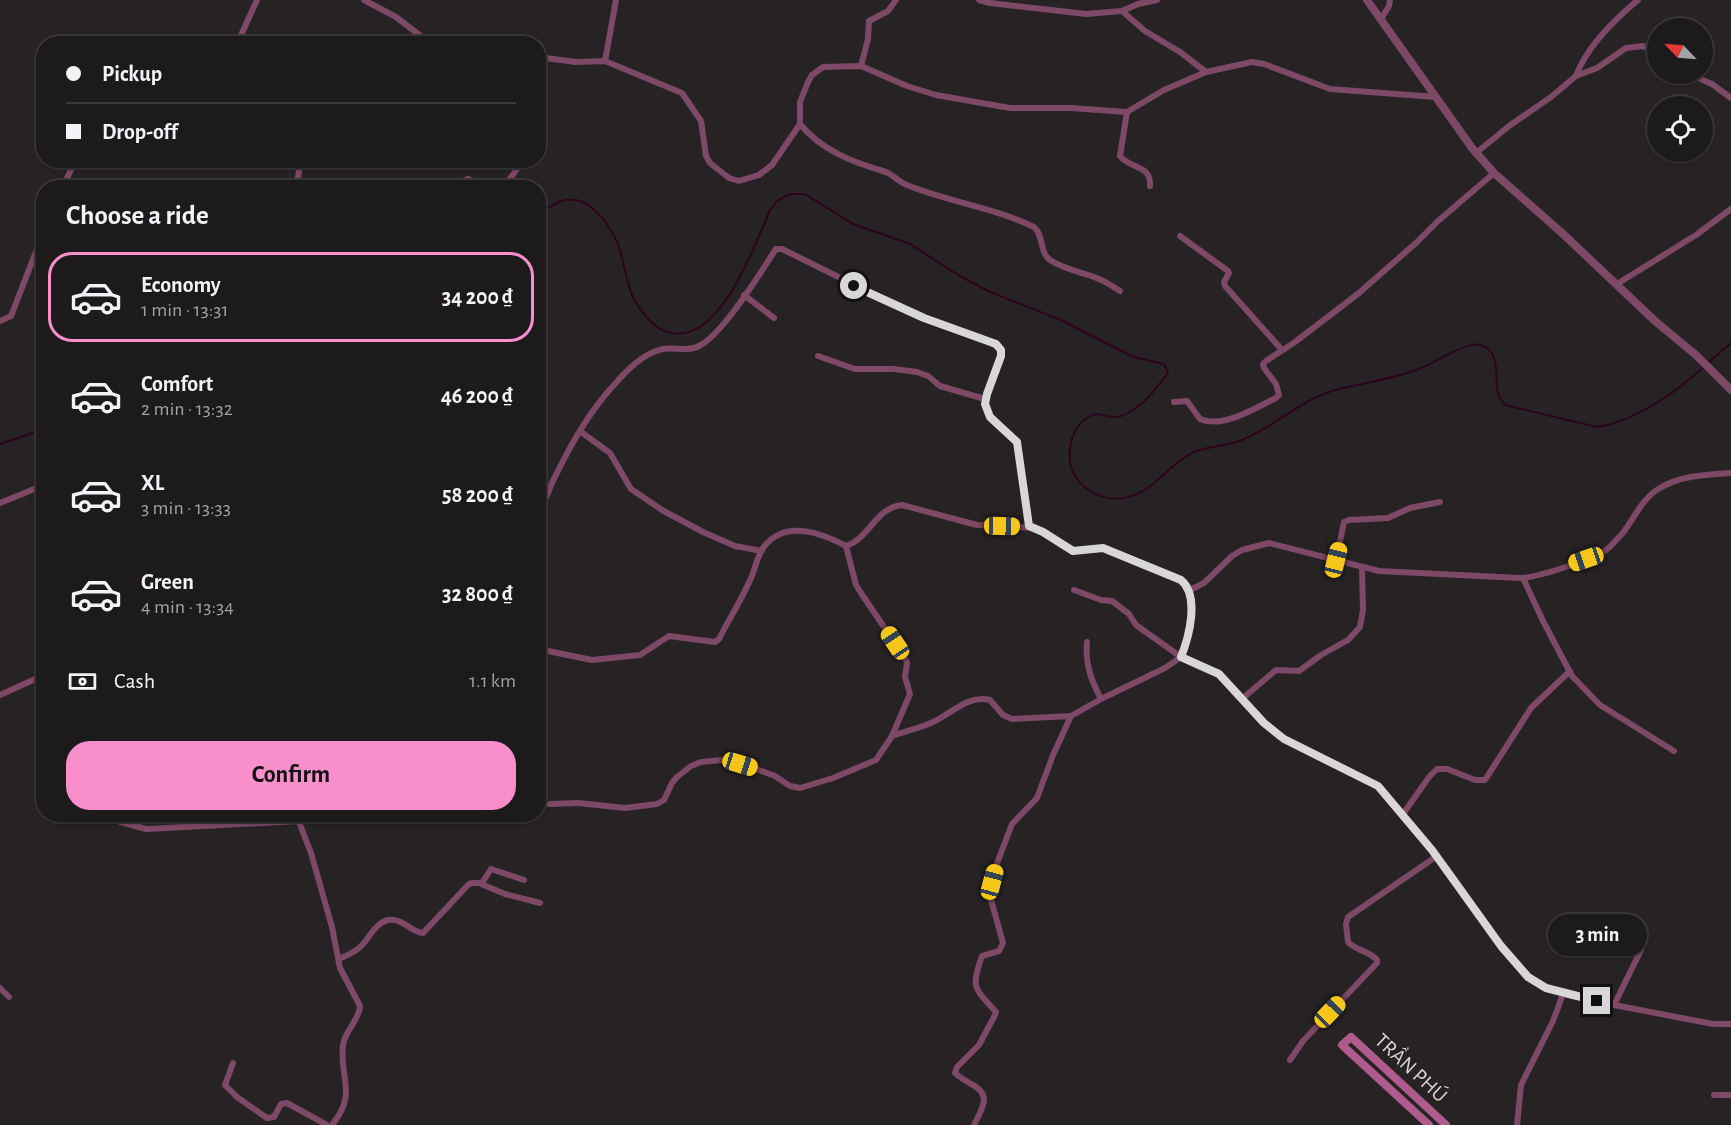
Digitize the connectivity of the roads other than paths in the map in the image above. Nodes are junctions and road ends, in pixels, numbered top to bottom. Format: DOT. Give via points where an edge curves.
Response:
graph roads {
  1 [pos="257,0"];
  2 [pos="364,0"];
  3 [pos="616,0"];
  4 [pos="896,0"];
  5 [pos="979,0"];
  6 [pos="1157,0"];
  7 [pos="1367,0"];
  8 [pos="1390,0"];
  9 [pos="1638,0"];
  10 [pos="1122,11"];
  11 [pos="1381,19"];
  12 [pos="241,36"];
  13 [pos="421,36"];
  14 [pos="1647,48"];
  15 [pos="546,58"];
  16 [pos="605,61"];
  17 [pos="861,66"];
  18 [pos="1206,72"];
  19 [pos="1576,76"];
  20 [pos="1712,84"];
  21 [pos="1436,97"];
  22 [pos="1731,98"];
  23 [pos="1127,112"];
  24 [pos="800,124"];
  25 [pos="1476,153"];
  26 [pos="1494,173"];
  27 [pos="1150,186"];
  28 [pos="1731,208"];
  29 [pos="1180,236"];
  30 [pos="36,252"];
  31 [pos="1617,284"];
  32 [pos="1120,291"];
  33 [pos="744,295"];
  34 [pos="774,318"];
  35 [pos="0,321"];
  36 [pos="1282,350"];
  37 [pos="818,356"];
  38 [pos="1731,390"];
  39 [pos="985,399"];
  40 [pos="1174,402"];
  41 [pos="581,432"];
  42 [pos="1731,473"];
  43 [pos="36,488"];
  44 [pos="546,499"];
  45 [pos="0,502"];
  46 [pos="1440,502"];
  47 [pos="1029,526"];
  48 [pos="846,546"];
  49 [pos="762,550"];
  50 [pos="1336,560"];
  51 [pos="1362,567"];
  52 [pos="1523,578"];
  53 [pos="1074,590"];
  54 [pos="1190,591"];
  55 [pos="1087,642"];
  56 [pos="546,651"];
  57 [pos="1181,657"];
  58 [pos="1570,671"];
  59 [pos="36,679"];
  60 [pos="0,695"];
  61 [pos="1243,698"];
  62 [pos="1101,699"];
  63 [pos="1071,716"];
  64 [pos="892,736"];
  65 [pos="1674,752"];
  66 [pos="549,804"];
  67 [pos="1403,814"];
  68 [pos="121,822"];
  69 [pos="243,822"];
  70 [pos="299,822"];
  71 [pos="1437,856"];
  72 [pos="524,880"];
  73 [pos="481,884"];
  74 [pos="540,903"];
  75 [pos="1641,950"];
  76 [pos="339,959"];
  77 [pos="0,988"];
  78 [pos="1563,994"];
  79 [pos="9,997"];
  80 [pos="1614,1005"];
  81 [pos="1731,1024"];
  82 [pos="1290,1060"];
  83 [pos="233,1062"];
  84 [pos="1714,1095"];
  85 [pos="1731,1095"];
  86 [pos="327,1125"];
  87 [pos="332,1125"];
  88 [pos="974,1125"];
  89 [pos="1429,1125"];
  90 [pos="1446,1125"];
  91 [pos="1517,1125"];
  1 -- 12 [label="street"];
  2 -- 13 [label="street"];
  3 -- 16 [label="street"];
  4 -- 17 [label="street" via="888,11 869,21"];
  5 -- 10 [label="street" via="1086,14"];
  6 -- 10 [label="street"];
  7 -- 11 [label="street"];
  8 -- 11 [label="street"];
  9 -- 19 [label="street" via="1605,32"];
  10 -- 18 [label="street"];
  11 -- 21 [label="street"];
  14 -- 19 [label="street" via="1632,46"];
  15 -- 16 [label="street"];
  16 -- 24 [label="street" via="682,93 701,121 710,163 734,180 767,171"];
  17 -- 23 [label="street" via="936,95 997,107"];
  17 -- 24 [label="street" via="823,67 812,75 800,102"];
  18 -- 21 [label="street" via="1259,62 1330,89"];
  18 -- 23 [label="street"];
  19 -- 25 [label="street"];
  20 -- 22 [label="street"];
  21 -- 25 [label="street"];
  23 -- 27 [label="street" via="1120,156 1146,172"];
  24 -- 32 [label="street" via="819,143 904,184 1034,226 1050,260 1102,279"];
  25 -- 26 [label="street"];
  26 -- 31 [label="street"];
  26 -- 36 [label="street" via="1372,282"];
  28 -- 31 [label="street" via="1696,235"];
  29 -- 36 [label="street" via="1228,271 1225,286"];
  30 -- 35 [label="street" via="11,316"];
  31 -- 38 [label="street"];
  33 -- 34 [label="street"];
  33 -- 39 [label="street" via="776,249 784,250 905,310 996,344 1002,354"];
  33 -- 41 [label="street" via="703,344 664,349 642,358 612,387"];
  36 -- 40 [label="street" via="1263,364 1279,390 1276,398 1215,422 1200,419 1187,401"];
  37 -- 39 [label="street" via="855,369 917,372 940,386"];
  39 -- 47 [label="street" via="990,417 1017,442"];
  41 -- 44 [label="street" via="554,477"];
  41 -- 49 [label="street" via="613,456 631,489 662,510 729,543"];
  42 -- 52 [label="street" via="1697,476 1660,488 1607,549"];
  43 -- 45 [label="street"];
  46 -- 50 [label="street" via="1410,508 1388,518 1344,522"];
  47 -- 48 [label="street" via="977,525 897,505 881,513 857,541"];
  47 -- 54 [label="street" via="1073,551 1107,549 1181,580"];
  48 -- 49 [label="street" via="797,530 778,534"];
  48 -- 64 [label="street" via="861,594 907,663 910,694"];
  49 -- 56 [label="street" via="715,642 669,636 640,655 592,660"];
  50 -- 51 [label="street"];
  50 -- 54 [label="street" via="1261,543 1232,556"];
  51 -- 52 [label="street"];
  51 -- 61 [label="street" via="1362,621 1353,636 1299,671 1276,670"];
  52 -- 58 [label="street"];
  53 -- 57 [label="street" via="1112,601"];
  54 -- 57 [label="street" via="1191,627"];
  55 -- 62 [label="street" via="1089,672"];
  57 -- 61 [label="street" via="1219,674"];
  57 -- 62 [label="street"];
  58 -- 65 [label="street" via="1600,705"];
  58 -- 67 [label="street" via="1531,708 1485,780 1447,769 1437,770"];
  59 -- 60 [label="street"];
  61 -- 67 [label="street" via="1284,739 1372,782"];
  62 -- 63 [label="street"];
  63 -- 64 [label="street" via="1012,719 990,700 980,699"];
  63 -- 88 [label="street" via="1037,798 1012,825 992,882 990,896 1003,943 999,951 982,956 975,985 996,1012 978,1045 955,1073 983,1093 983,1105"];
  64 -- 66 [label="street" via="876,760 800,788 756,768 722,760 691,766 657,804 625,808"];
  67 -- 71 [label="street"];
  68 -- 69 [label="street" via="146,829"];
  70 -- 76 [label="street"];
  71 -- 78 [label="street" via="1528,977"];
  71 -- 82 [label="street" via="1348,917 1348,942 1373,956 1377,963 1311,1032"];
  72 -- 73 [label="street" via="490,869"];
  73 -- 74 [label="street"];
  73 -- 76 [label="street" via="468,885 423,933 395,920 384,921 359,948"];
  75 -- 80 [label="street"];
  76 -- 87 [label="street" via="360,1006 344,1039 346,1097"];
  77 -- 79 [label="street"];
  78 -- 80 [label="street"];
  78 -- 91 [label="street" via="1521,1085"];
  80 -- 81 [label="street"];
  83 -- 86 [label="street" via="225,1085 267,1118 274,1117 287,1103"];
  84 -- 85 [label="street"];
  89 -- 90 [label="main road, TRẦN PHÚ" via="1342,1045 1351,1036"];
}
